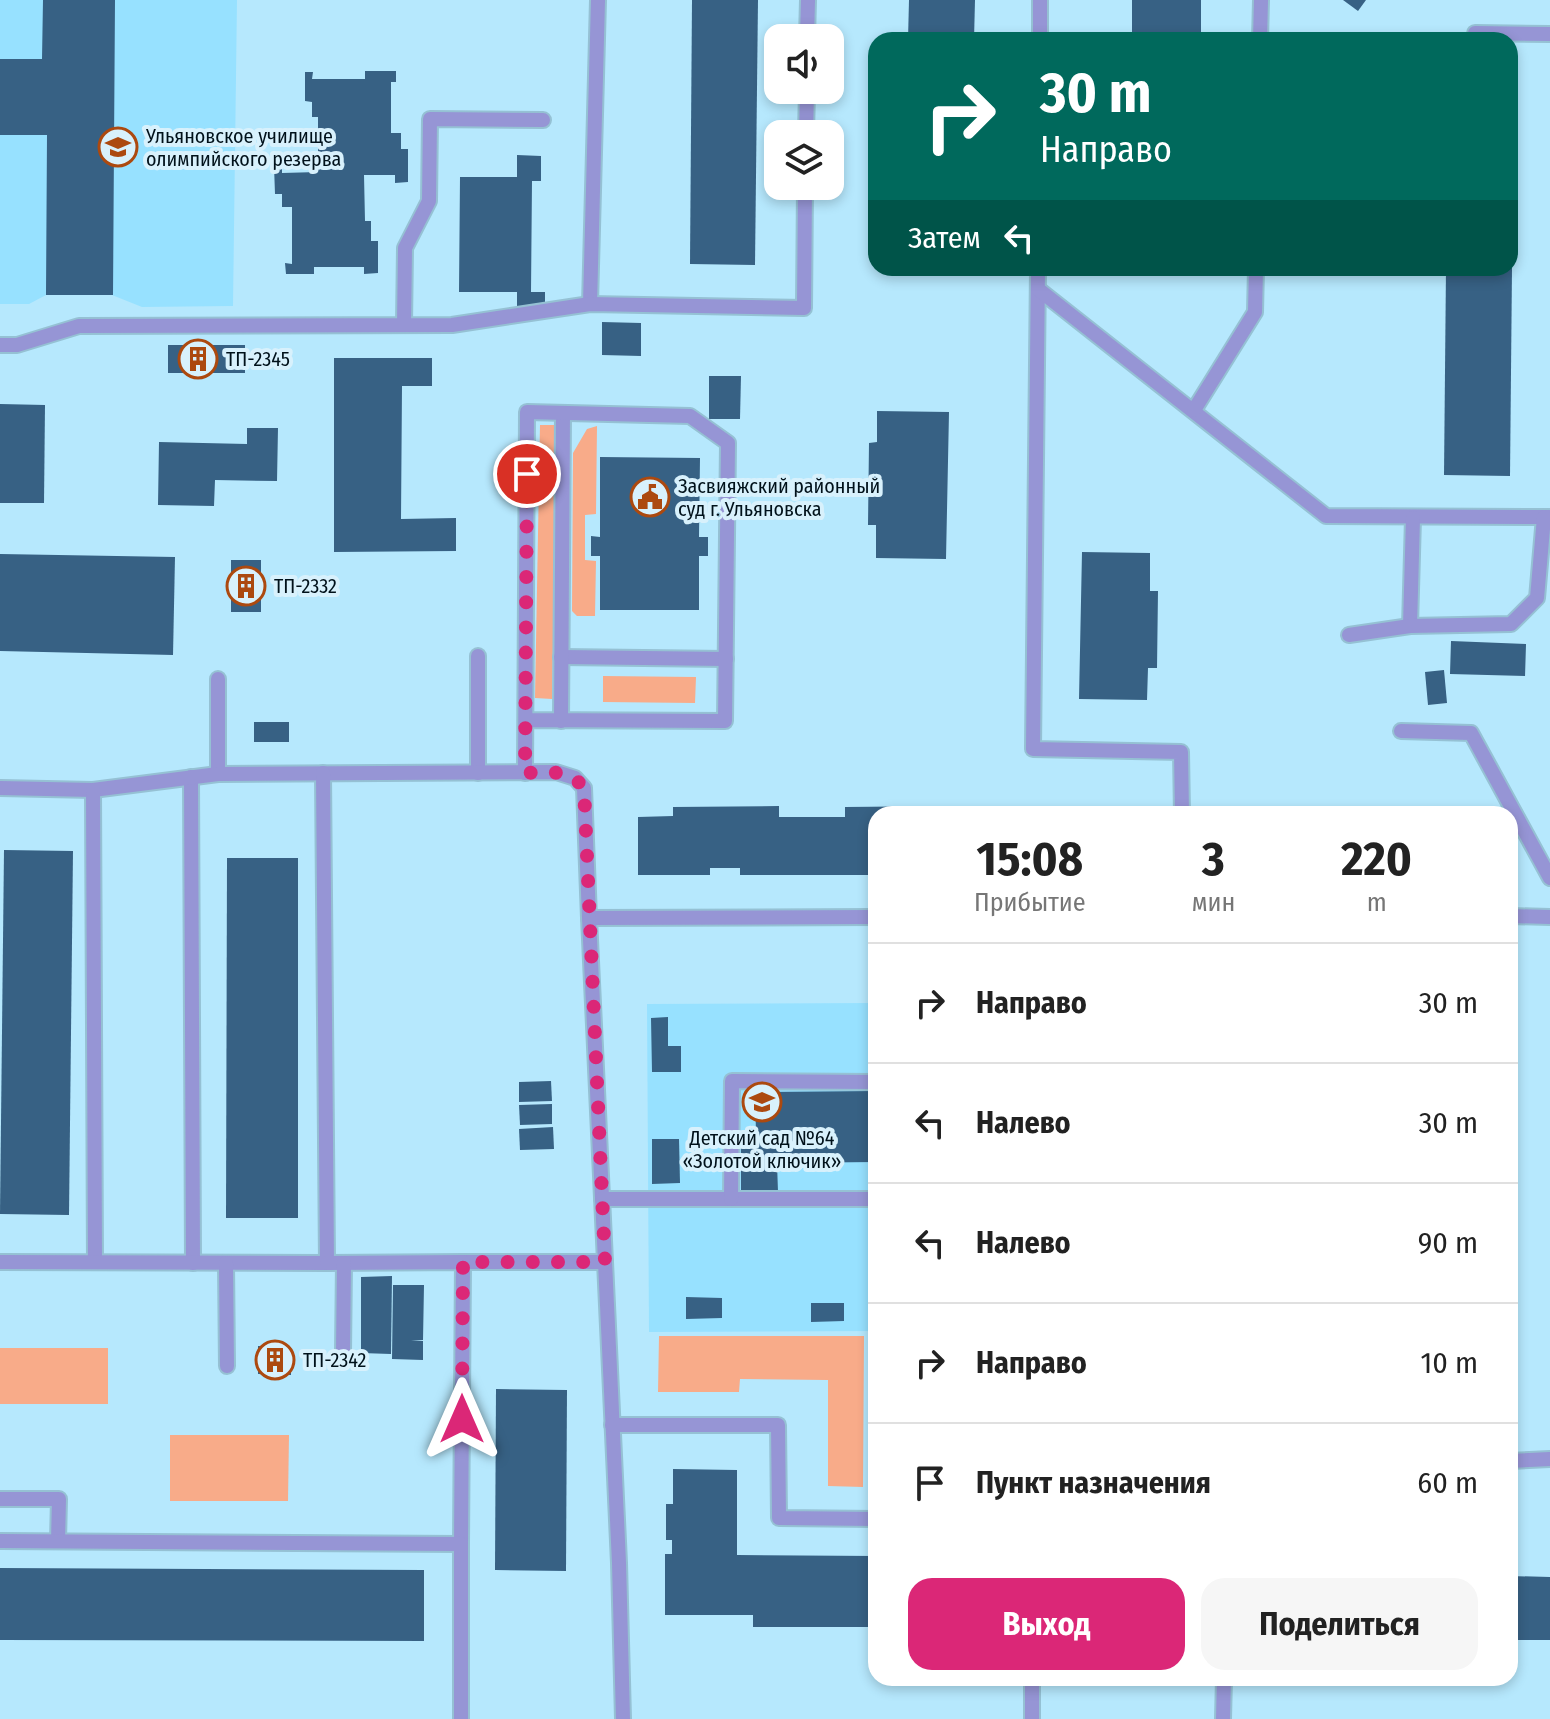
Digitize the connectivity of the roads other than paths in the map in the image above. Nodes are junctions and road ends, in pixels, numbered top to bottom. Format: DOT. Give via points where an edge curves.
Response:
graph roads {
  1 [pos="598,0"];
  2 [pos="808,0"];
  3 [pos="1040,0"];
  4 [pos="1261,0"];
  5 [pos="807,24"];
  6 [pos="1040,32"];
  7 [pos="1260,32"];
  8 [pos="1518,34"];
  9 [pos="1550,34"];
  10 [pos="543,120"];
  11 [pos="805,200"];
  12 [pos="1038,276"];
  13 [pos="1256,276"];
  14 [pos="1038,289"];
  15 [pos="590,304"];
  16 [pos="404,325"];
  17 [pos="0,345"];
  18 [pos="1194,410"];
  19 [pos="563,413"];
  20 [pos="1547,517"];
  21 [pos="1413,518"];
  22 [pos="1410,626"];
  23 [pos="1349,635"];
  24 [pos="478,656"];
  25 [pos="561,657"];
  26 [pos="726,659"];
  27 [pos="218,679"];
  28 [pos="526,720"];
  29 [pos="561,721"];
  30 [pos="1401,731"];
  31 [pos="323,773"];
  32 [pos="478,773"];
  33 [pos="525,773"];
  34 [pos="218,774"];
  35 [pos="191,777"];
  36 [pos="0,788"];
  37 [pos="93,790"];
  38 [pos="1182,806"];
  39 [pos="1511,806"];
  40 [pos="1518,819"];
  41 [pos="1550,878"];
  42 [pos="1518,916"];
  43 [pos="868,917"];
  44 [pos="1550,917"];
  45 [pos="589,918"];
  46 [pos="868,1082"];
  47 [pos="602,1199"];
  48 [pos="731,1199"];
  49 [pos="868,1199"];
  50 [pos="0,1262"];
  51 [pos="95,1262"];
  52 [pos="463,1262"];
  53 [pos="605,1262"];
  54 [pos="193,1263"];
  55 [pos="226,1263"];
  56 [pos="327,1263"];
  57 [pos="344,1263"];
  58 [pos="343,1353"];
  59 [pos="227,1366"];
  60 [pos="612,1425"];
  61 [pos="1550,1459"];
  62 [pos="1518,1461"];
  63 [pos="0,1499"];
  64 [pos="868,1519"];
  65 [pos="0,1541"];
  66 [pos="58,1541"];
  67 [pos="461,1544"];
  68 [pos="1032,1686"];
  69 [pos="1224,1686"];
  70 [pos="461,1719"];
  71 [pos="623,1719"];
  72 [pos="1032,1719"];
  73 [pos="1223,1719"];
  1 -- 15 [label="lane"];
  2 -- 5 [label="lane"];
  3 -- 6 [label="lane"];
  4 -- 7 [label="lane"];
  8 -- 9 [label="lane"];
  10 -- 16 [label="lane" via="430,119 429,201 405,248"];
  11 -- 15 [label="lane" via="804,308"];
  12 -- 14 [label="lane"];
  13 -- 18 [label="lane" via="1255,312"];
  14 -- 18 [label="lane"];
  14 -- 38 [label="lane" via="1033,749 1181,752"];
  15 -- 16 [label="lane" via="452,325"];
  16 -- 17 [label="lane" via="79,326"];
  18 -- 21 [label="lane" via="1326,516"];
  19 -- 25 [label="lane"];
  19 -- 26 [label="lane" via="690,416 728,443"];
  19 -- 28 [label="lane" via="527,412"];
  20 -- 21 [label="lane"];
  20 -- 22 [label="lane" via="1537,598 1511,624"];
  21 -- 22 [label="lane"];
  22 -- 23 [label="lane"];
  24 -- 32 [label="lane"];
  25 -- 26 [label="lane"];
  25 -- 29 [label="lane"];
  26 -- 29 [label="lane" via="725,721"];
  27 -- 34 [label="lane"];
  28 -- 29 [label="lane"];
  28 -- 33 [label="lane"];
  30 -- 39 [label="lane" via="1471,733"];
  31 -- 32 [label="lane"];
  31 -- 34 [label="lane"];
  31 -- 56 [label="lane"];
  32 -- 33 [label="lane"];
  33 -- 45 [label="lane" via="556,772 575,778 584,788"];
  34 -- 35 [label="lane"];
  35 -- 37 [label="lane"];
  35 -- 54 [label="lane"];
  36 -- 37 [label="lane"];
  37 -- 51 [label="lane"];
  40 -- 41 [label="lane"];
  42 -- 44 [label="lane"];
  43 -- 45 [label="lane"];
  45 -- 47 [label="lane"];
  46 -- 48 [label="lane" via="732,1081"];
  47 -- 48 [label="lane"];
  47 -- 53 [label="lane"];
  48 -- 49 [label="lane"];
  50 -- 51 [label="lane"];
  51 -- 54 [label="lane"];
  52 -- 53 [label="lane"];
  52 -- 57 [label="lane"];
  52 -- 67 [label="lane"];
  53 -- 60 [label="lane"];
  54 -- 55 [label="lane"];
  55 -- 56 [label="lane"];
  55 -- 59 [label="lane"];
  56 -- 57 [label="lane"];
  57 -- 58 [label="lane"];
  60 -- 64 [label="lane" via="778,1425 779,1518"];
  60 -- 71 [label="lane"];
  61 -- 62 [label="lane"];
  63 -- 66 [label="lane" via="59,1499"];
  65 -- 66 [label="lane"];
  66 -- 67 [label="lane"];
  67 -- 70 [label="lane"];
  68 -- 72 [label="lane"];
  69 -- 73 [label="lane"];
}
